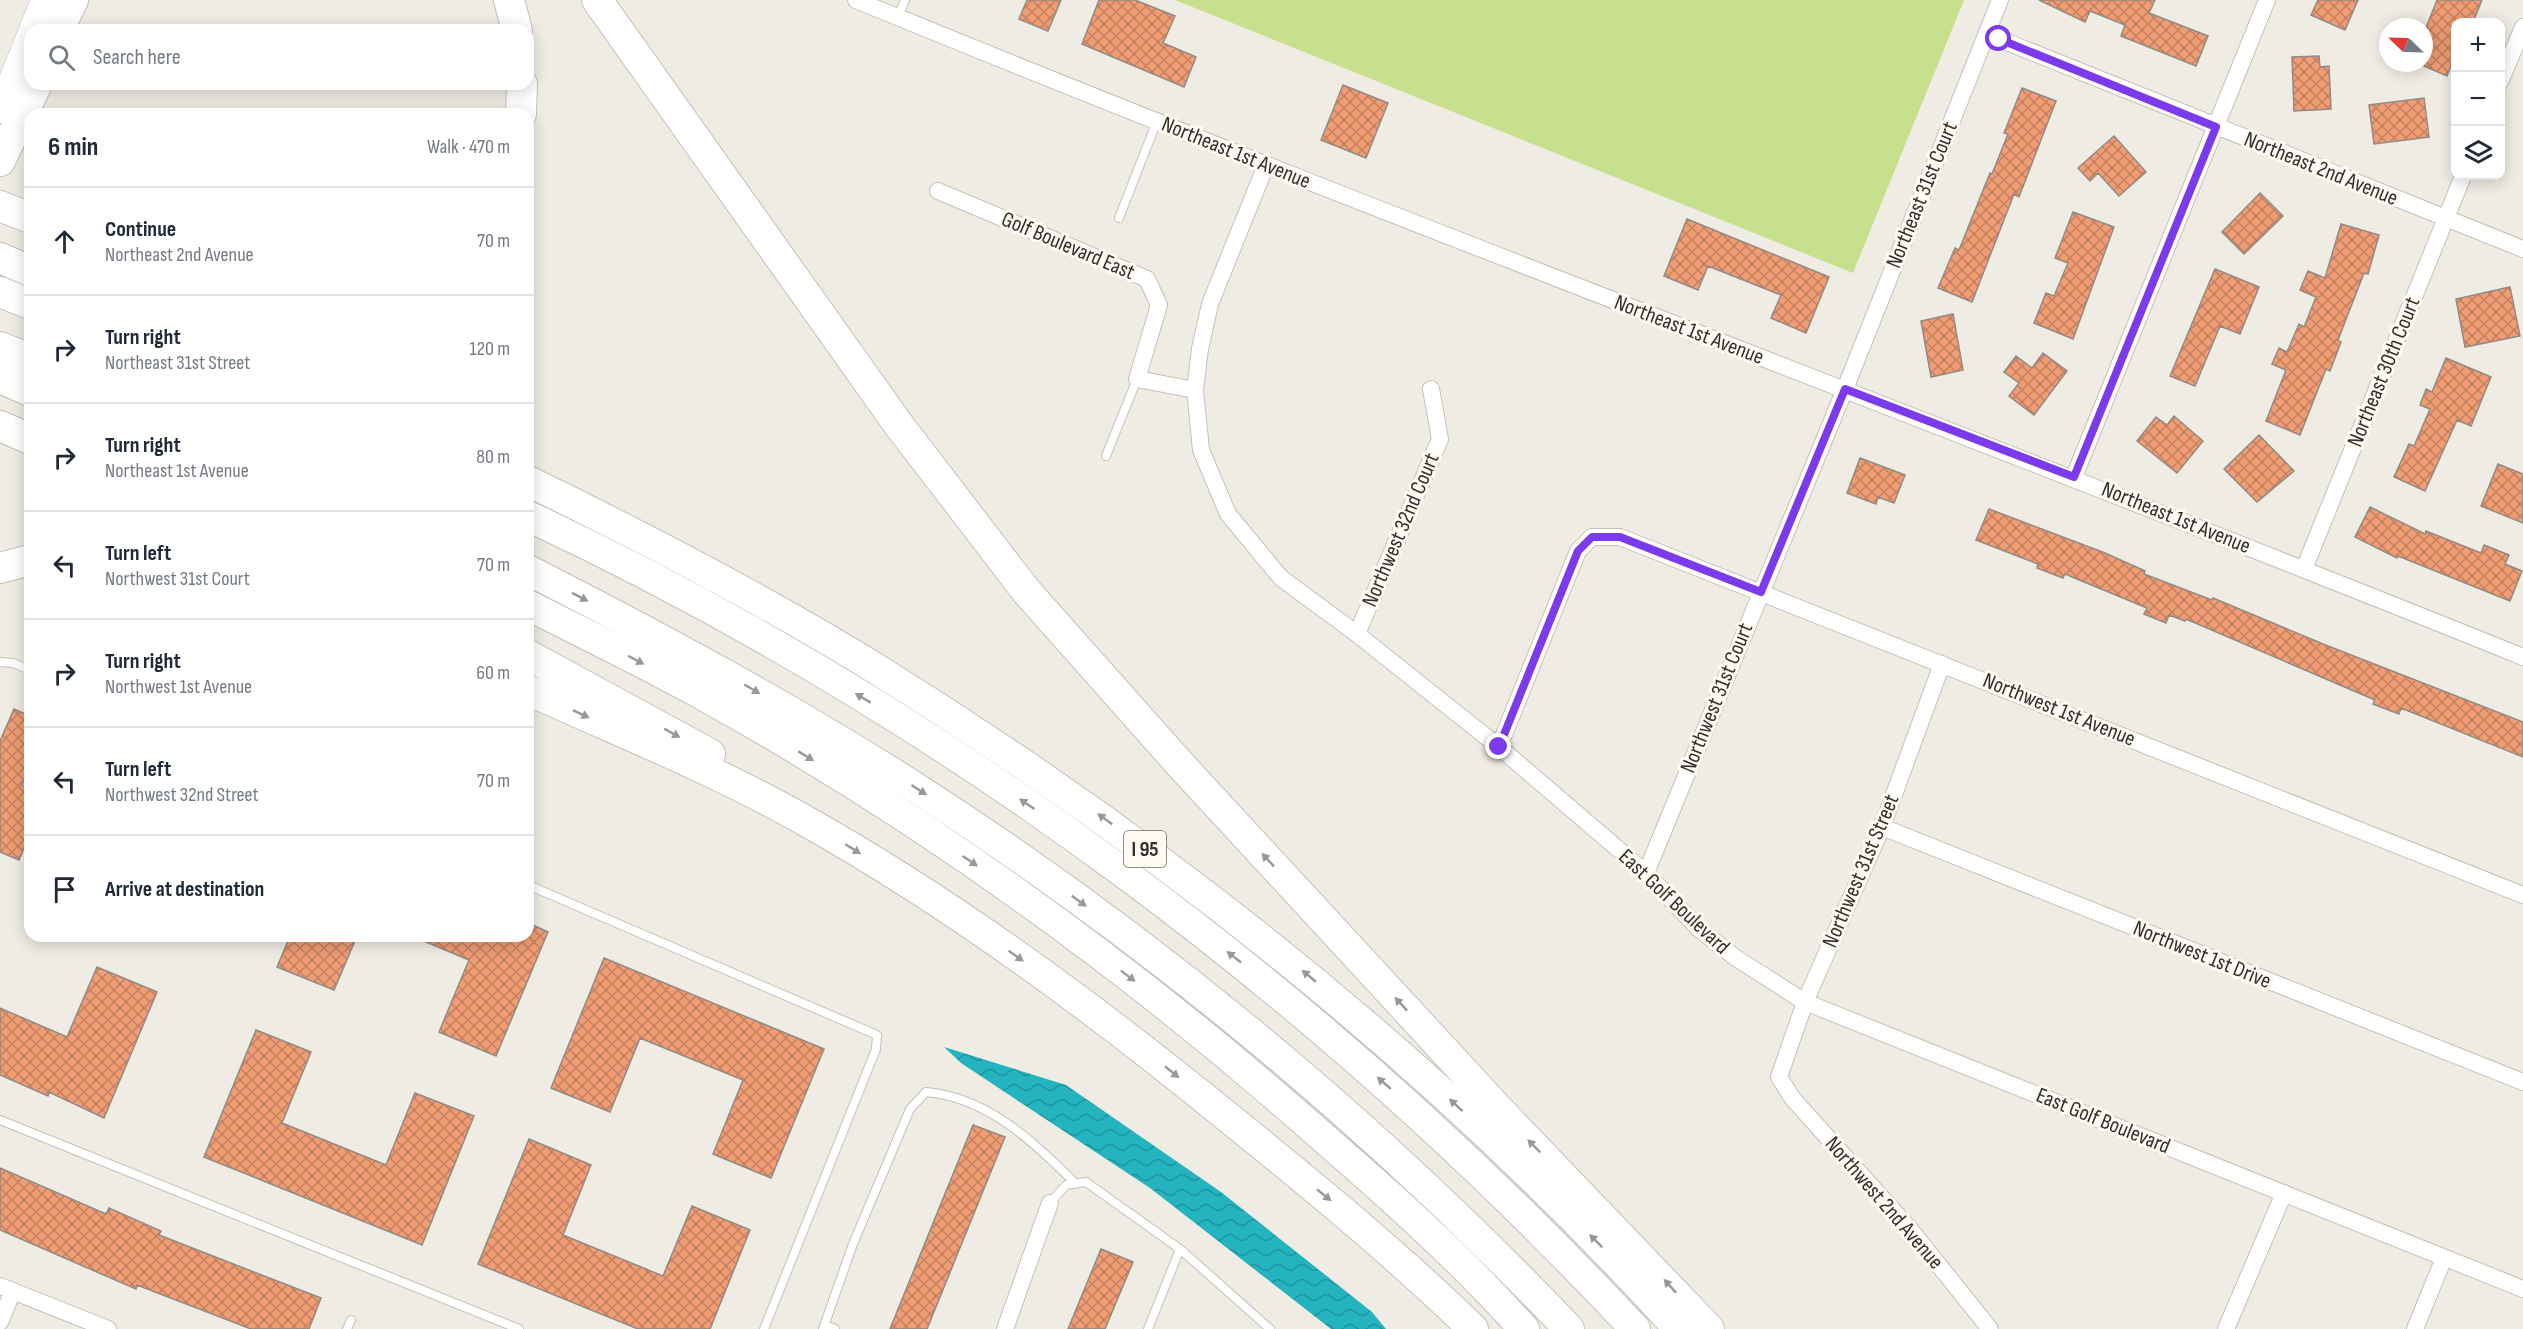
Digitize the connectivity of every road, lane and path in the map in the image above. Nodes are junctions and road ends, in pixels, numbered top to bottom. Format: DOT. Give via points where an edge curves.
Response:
graph roads {
  1 [pos="44,0"];
  2 [pos="73,0"];
  3 [pos="509,0"];
  4 [pos="597,0"];
  5 [pos="856,0"];
  6 [pos="905,0"];
  7 [pos="2000,0"];
  8 [pos="2267,0"];
  9 [pos="898,18"];
  10 [pos="34,24"];
  11 [pos="61,24"];
  12 [pos="515,24"];
  13 [pos="2523,27"];
  14 [pos="1987,34"];
  15 [pos="24,50"];
  16 [pos="2504,72"];
  17 [pos="34,90"];
  18 [pos="522,90"];
  19 [pos="25,108"];
  20 [pos="520,108"];
  21 [pos="0,110"];
  22 [pos="24,111"];
  23 [pos="1157,121"];
  24 [pos="2216,127"];
  25 [pos="0,161"];
  26 [pos="1266,165"];
  27 [pos="2461,180"];
  28 [pos="938,191"];
  29 [pos="0,206"];
  30 [pos="24,216"];
  31 [pos="1119,218"];
  32 [pos="2446,219"];
  33 [pos="2523,249"];
  34 [pos="0,258"];
  35 [pos="24,268"];
  36 [pos="0,347"];
  37 [pos="24,357"];
  38 [pos="0,378"];
  39 [pos="1137,379"];
  40 [pos="24,388"];
  41 [pos="1431,389"];
  42 [pos="1845,389"];
  43 [pos="1195,390"];
  44 [pos="0,426"];
  45 [pos="24,436"];
  46 [pos="1106,456"];
  47 [pos="2074,477"];
  48 [pos="534,484"];
  49 [pos="534,519"];
  50 [pos="24,562"];
  51 [pos="0,568"];
  52 [pos="2304,569"];
  53 [pos="534,573"];
  54 [pos="1761,592"];
  55 [pos="534,608"];
  56 [pos="1357,634"];
  57 [pos="2523,657"];
  58 [pos="534,658"];
  59 [pos="0,662"];
  60 [pos="1942,664"];
  61 [pos="24,668"];
  62 [pos="534,693"];
  63 [pos="1499,747"];
  64 [pos="803,819"];
  65 [pos="1882,827"];
  66 [pos="1646,873"];
  67 [pos="534,888"];
  68 [pos="2523,894"];
  69 [pos="1805,1002"];
  70 [pos="1779,1077"];
  71 [pos="2523,1082"];
  72 [pos="0,1120"];
  73 [pos="1075,1183"];
  74 [pos="2284,1193"];
  75 [pos="1050,1203"];
  76 [pos="1180,1249"];
  77 [pos="2444,1258"];
  78 [pos="6,1288"];
  79 [pos="2523,1289"];
  80 [pos="0,1322"];
  81 [pos="824,1327"];
  82 [pos="1150,1328"];
  83 [pos="108,1329"];
  84 [pos="519,1329"];
  85 [pos="764,1329"];
  86 [pos="835,1329"];
  87 [pos="1005,1329"];
  88 [pos="1270,1329"];
  89 [pos="1473,1329"];
  90 [pos="1524,1329"];
  91 [pos="1569,1329"];
  92 [pos="1635,1329"];
  93 [pos="1679,1329"];
  94 [pos="1709,1329"];
  95 [pos="1990,1329"];
  96 [pos="2226,1329"];
  97 [pos="2415,1329"];
  1 -- 10 [label="main road"];
  2 -- 11 [label="highway"];
  3 -- 12 [label="highway"];
  94 -- 4 [label="highway, one-way" via="1502,1113 1186,771 1027,592 898,424"];
  5 -- 9 [label="street, Northeast 1st Avenue"];
  6 -- 9 [label="lane"];
  7 -- 14 [label="street, Northeast 31st Court"];
  8 -- 24 [label="street"];
  9 -- 23 [label="street, Northeast 1st Avenue"];
  13 -- 16 [label="street"];
  14 -- 24 [label="street, Northeast 2nd Avenue"];
  14 -- 42 [label="street, Northeast 31st Court"];
  15 -- 21 [label="main road"];
  17 -- 19 [label="highway"];
  18 -- 20 [label="highway"];
  22 -- 25 [label="highway"];
  23 -- 26 [label="street, Northeast 1st Avenue"];
  23 -- 31 [label="lane"];
  24 -- 32 [label="street, Northeast 2nd Avenue"];
  24 -- 47 [label="street"];
  26 -- 42 [label="street, Northeast 1st Avenue"];
  26 -- 43 [label="street, East Golf Boulevard" via="1209,304"];
  27 -- 32 [label="street, Northeast 30th Court"];
  28 -- 39 [label="street, Golf Boulevard East" via="1147,279 1159,305"];
  29 -- 30 [label="highway"];
  32 -- 33 [label="street, Northeast 2nd Avenue"];
  32 -- 52 [label="street, Northeast 30th Court"];
  34 -- 35 [label="highway"];
  36 -- 37 [label="highway"];
  38 -- 40 [label="highway"];
  39 -- 43 [label="street"];
  39 -- 46 [label="lane"];
  41 -- 56 [label="street, Northwest 32nd Court" via="1440,439"];
  42 -- 47 [label="street, Northeast 1st Avenue"];
  42 -- 54 [label="street, Northwest 31st Court"];
  43 -- 56 [label="street, East Golf Boulevard" via="1201,450 1228,514 1281,578"];
  44 -- 45 [label="highway"];
  47 -- 52 [label="street, Northeast 1st Avenue"];
  93 -- 48 [label="highway, I 95, one-way" via="1552,1197 1379,1036 1291,961 1105,819 1001,747 865,662 673,553"];
  92 -- 49 [label="highway, one-way" via="1502,1192 1419,1114 1332,1037 1149,891 969,764 863,697 762,638"];
  50 -- 51 [label="highway"];
  52 -- 57 [label="street, Northeast 1st Avenue"];
  53 -- 91 [label="highway, one-way" via="817,727 928,796 1090,909 1289,1064 1460,1219"];
  54 -- 60 [label="street, Northwest 1st Avenue"];
  54 -- 63 [label="street, Northwest 1st Avenue" via="1620,537 1592,537 1578,551"];
  54 -- 66 [label="street, Northwest 31st Court"];
  55 -- 90 [label="highway, one-way" via="706,697 786,744 1008,887 1182,1017 1270,1090 1439,1241"];
  56 -- 63 [label="street, East Golf Boulevard"];
  58 -- 64 [label="highway, one-way" via="782,794"];
  59 -- 61 [label="lane"];
  60 -- 65 [label="street, Northwest 31st Street"];
  60 -- 68 [label="street, Northwest 1st Avenue"];
  62 -- 64 [label="highway, one-way"];
  63 -- 66 [label="street, East Golf Boulevard"];
  64 -- 89 [label="highway, one-way" via="987,936 1142,1047 1352,1218"];
  65 -- 69 [label="street, Northwest 31st Street"];
  65 -- 71 [label="street, Northwest 1st Drive"];
  66 -- 69 [label="street, East Golf Boulevard" via="1699,929"];
  67 -- 85 [label="lane" via="877,1035 876,1049"];
  69 -- 70 [label="street, Northwest 31st Street"];
  69 -- 74 [label="street, East Golf Boulevard"];
  70 -- 95 [label="street, Northwest 2nd Avenue" via="1793,1099 1909,1227"];
  72 -- 84 [label="lane"];
  73 -- 75 [label="lane" via="1066,1185"];
  73 -- 76 [label="lane" via="1086,1182"];
  73 -- 81 [label="lane" via="1021,1130 966,1101 926,1092 910,1109 853,1244"];
  74 -- 77 [label="street, East Golf Boulevard"];
  74 -- 96 [label="street"];
  75 -- 87 [label="street"];
  76 -- 82 [label="lane"];
  76 -- 88 [label="lane"];
  77 -- 79 [label="street, East Golf Boulevard"];
  77 -- 97 [label="street"];
  78 -- 80 [label="street"];
  78 -- 83 [label="street"];
  81 -- 86 [label="lane"];
}
